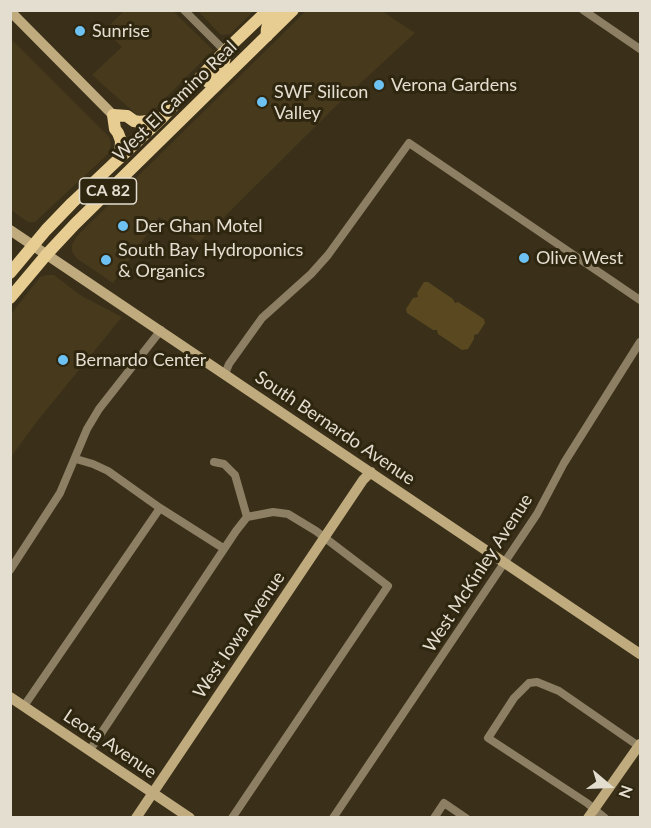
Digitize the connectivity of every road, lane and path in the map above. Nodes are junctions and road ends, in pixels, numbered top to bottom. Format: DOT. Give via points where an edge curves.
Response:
graph roads {
  1 [pos="184,10"];
  2 [pos="268,10"];
  3 [pos="279,10"];
  4 [pos="293,10"];
  5 [pos="583,10"];
  6 [pos="10,11"];
  7 [pos="267,36"];
  8 [pos="640,49"];
  9 [pos="225,51"];
  10 [pos="112,115"];
  11 [pos="161,118"];
  12 [pos="171,130"];
  13 [pos="120,157"];
  14 [pos="10,230"];
  15 [pos="33,244"];
  16 [pos="47,254"];
  17 [pos="10,273"];
  18 [pos="10,298"];
  19 [pos="640,300"];
  20 [pos="161,330"];
  21 [pos="640,342"];
  22 [pos="225,374"];
  23 [pos="76,459"];
  24 [pos="214,462"];
  25 [pos="371,472"];
  26 [pos="160,508"];
  27 [pos="248,517"];
  28 [pos="324,538"];
  29 [pos="223,548"];
  30 [pos="505,562"];
  31 [pos="10,570"];
  32 [pos="640,654"];
  33 [pos="10,697"];
  34 [pos="24,706"];
  35 [pos="640,745"];
  36 [pos="90,750"];
  37 [pos="153,793"];
  38 [pos="591,813"];
  39 [pos="136,818"];
  40 [pos="190,818"];
  41 [pos="232,818"];
  42 [pos="333,818"];
  43 [pos="434,818"];
  44 [pos="466,818"];
  45 [pos="605,818"];
  1 -- 9 [label="street"];
  2 -- 9 [label="main road, CA 82"];
  3 -- 7 [label="main road" via="267,24"];
  4 -- 7 [label="main road, West El Camino Real / CA 82"];
  5 -- 8 [label="street"];
  6 -- 10 [label="street"];
  7 -- 12 [label="main road, West El Camino Real / CA 82"];
  9 -- 11 [label="main road, West El Camino Real / CA 82"];
  9 -- 12 [label="main road" via="223,67 185,106"];
  10 -- 11 [label="main road" via="140,122"];
  10 -- 13 [label="main road" via="120,137"];
  11 -- 13 [label="main road, West El Camino Real / CA 82"];
  12 -- 16 [label="main road, West El Camino Real / CA 82"];
  13 -- 15 [label="main road, West El Camino Real / CA 82"];
  14 -- 15 [label="street, South Bernardo Avenue"];
  15 -- 16 [label="street, South Bernardo Avenue"];
  15 -- 17 [label="main road, West El Camino Real / CA 82"];
  16 -- 18 [label="main road, West El Camino Real / CA 82"];
  16 -- 20 [label="street, South Bernardo Avenue"];
  19 -- 22 [label="street" via="409,143 328,255 261,318"];
  20 -- 22 [label="street, South Bernardo Avenue"];
  20 -- 23 [label="street" via="99,408"];
  21 -- 30 [label="street, West McKinley Avenue"];
  22 -- 25 [label="street, South Bernardo Avenue"];
  23 -- 26 [label="street" via="108,471"];
  23 -- 31 [label="street" via="60,493"];
  24 -- 27 [label="street" via="224,464 235,475"];
  25 -- 28 [label="street, West Iowa Avenue"];
  25 -- 30 [label="street, South Bernardo Avenue"];
  26 -- 29 [label="street"];
  26 -- 34 [label="street"];
  27 -- 28 [label="street" via="273,512 288,514"];
  27 -- 29 [label="street"];
  28 -- 37 [label="street, West Iowa Avenue"];
  28 -- 41 [label="street" via="388,586"];
  29 -- 36 [label="street"];
  30 -- 32 [label="street, South Bernardo Avenue"];
  30 -- 42 [label="street, West McKinley Avenue"];
  33 -- 34 [label="street, Leota Avenue"];
  34 -- 36 [label="street, Leota Avenue"];
  35 -- 38 [label="street"];
  35 -- 38 [label="street" via="559,691 537,682 529,683 514,698 488,738"];
  36 -- 37 [label="street, Leota Avenue"];
  37 -- 39 [label="street, West Iowa Avenue"];
  37 -- 40 [label="street, Leota Avenue"];
  38 -- 45 [label="street"];
  43 -- 44 [label="street" via="444,802"];
}
